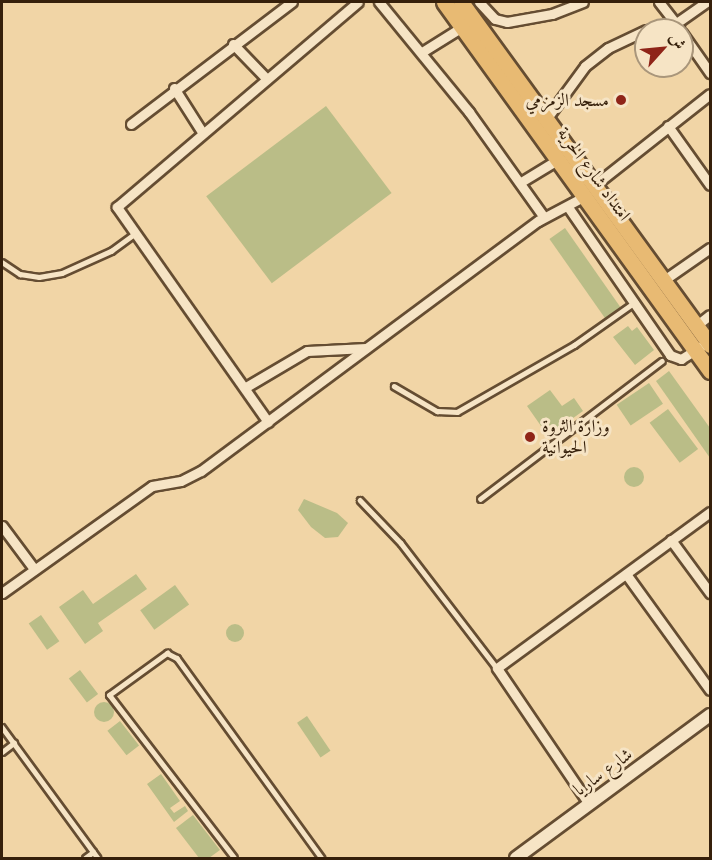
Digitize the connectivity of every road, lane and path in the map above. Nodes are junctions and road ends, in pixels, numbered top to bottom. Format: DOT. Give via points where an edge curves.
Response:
graph roads {
  1 [pos="292,2"];
  2 [pos="358,2"];
  3 [pos="379,2"];
  4 [pos="444,2"];
  5 [pos="583,2"];
  6 [pos="658,2"];
  7 [pos="707,2"];
  8 [pos="472,4"];
  9 [pos="570,4"];
  10 [pos="670,18"];
  11 [pos="690,18"];
  12 [pos="462,27"];
  13 [pos="634,36"];
  14 [pos="480,40"];
  15 [pos="233,44"];
  16 [pos="694,50"];
  17 [pos="422,52"];
  18 [pos="711,73"];
  19 [pos="265,78"];
  20 [pos="174,88"];
  21 [pos="711,94"];
  22 [pos="547,118"];
  23 [pos="131,124"];
  24 [pos="668,126"];
  25 [pos="202,132"];
  26 [pos="559,159"];
  27 [pos="521,182"];
  28 [pos="711,185"];
  29 [pos="591,190"];
  30 [pos="568,207"];
  31 [pos="543,217"];
  32 [pos="133,235"];
  33 [pos="711,248"];
  34 [pos="2,262"];
  35 [pos="664,280"];
  36 [pos="635,302"];
  37 [pos="711,315"];
  38 [pos="697,325"];
  39 [pos="705,346"];
  40 [pos="366,348"];
  41 [pos="662,361"];
  42 [pos="711,371"];
  43 [pos="394,386"];
  44 [pos="246,387"];
  45 [pos="268,422"];
  46 [pos="480,499"];
  47 [pos="360,500"];
  48 [pos="711,512"];
  49 [pos="2,526"];
  50 [pos="671,540"];
  51 [pos="34,569"];
  52 [pos="626,574"];
  53 [pos="2,593"];
  54 [pos="711,593"];
  55 [pos="497,668"];
  56 [pos="711,690"];
  57 [pos="711,716"];
  58 [pos="2,727"];
  59 [pos="14,743"];
  60 [pos="2,752"];
  61 [pos="589,804"];
  62 [pos="93,852"];
  63 [pos="84,858"];
  64 [pos="98,858"];
  65 [pos="234,858"];
  66 [pos="322,858"];
  67 [pos="516,858"];
  1 -- 15 [label="street"];
  2 -- 19 [label="street" via="308,48"];
  3 -- 17 [label="street"];
  4 -- 12 [label="main road, امتداد شارع الحرية"];
  5 -- 9 [label="street"];
  6 -- 10 [label="street"];
  7 -- 11 [label="street"];
  8 -- 9 [label="street" via="507,22"];
  8 -- 14 [label="main road, امتداد شارع الحرية"];
  12 -- 14 [label="main road, امتداد شارع الحرية"];
  12 -- 17 [label="street"];
  13 -- 22 [label="street" via="608,48 585,66"];
  14 -- 22 [label="main road, امتداد شارع الحرية"];
  14 -- 26 [label="main road, امتداد شارع الحرية"];
  15 -- 19 [label="street"];
  15 -- 20 [label="street"];
  16 -- 18 [label="street"];
  17 -- 27 [label="street"];
  19 -- 25 [label="street"];
  20 -- 23 [label="street"];
  20 -- 25 [label="street"];
  21 -- 24 [label="street"];
  22 -- 29 [label="main road, امتداد شارع الحرية"];
  24 -- 28 [label="street"];
  24 -- 29 [label="street"];
  25 -- 32 [label="street" via="117,207"];
  26 -- 27 [label="street"];
  26 -- 29 [label="main road, امتداد شارع الحرية"];
  27 -- 31 [label="street"];
  29 -- 30 [label="street"];
  29 -- 35 [label="main road, امتداد شارع الحرية"];
  29 -- 39 [label="main road, امتداد شارع الحرية"];
  30 -- 31 [label="street"];
  30 -- 36 [label="street"];
  31 -- 40 [label="street"];
  32 -- 34 [label="lane" via="111,251 62,273 39,277 20,274"];
  32 -- 44 [label="street"];
  33 -- 35 [label="street"];
  35 -- 38 [label="main road, امتداد شارع الحرية"];
  36 -- 39 [label="street" via="670,355 681,359"];
  36 -- 43 [label="lane" via="574,345 457,412 436,411"];
  37 -- 38 [label="street"];
  38 -- 39 [label="main road, امتداد شارع الحرية"];
  39 -- 42 [label="main road, امتداد شارع الحرية"];
  40 -- 44 [label="street" via="307,351"];
  40 -- 45 [label="street"];
  41 -- 46 [label="lane"];
  44 -- 45 [label="street"];
  45 -- 51 [label="street" via="201,471 181,481 152,486"];
  47 -- 55 [label="lane" via="401,543"];
  48 -- 50 [label="street"];
  49 -- 51 [label="street"];
  50 -- 52 [label="street"];
  50 -- 54 [label="street"];
  51 -- 53 [label="street"];
  52 -- 55 [label="street"];
  52 -- 56 [label="street"];
  55 -- 61 [label="street"];
  57 -- 61 [label="street, شارع ساريا"];
  58 -- 59 [label="lane"];
  59 -- 60 [label="lane"];
  59 -- 62 [label="lane"];
  61 -- 67 [label="street, شارع ساريا"];
  62 -- 63 [label="lane"];
  62 -- 64 [label="lane"];
  65 -- 66 [label="lane" via="109,694 167,653 181,664"];
}
